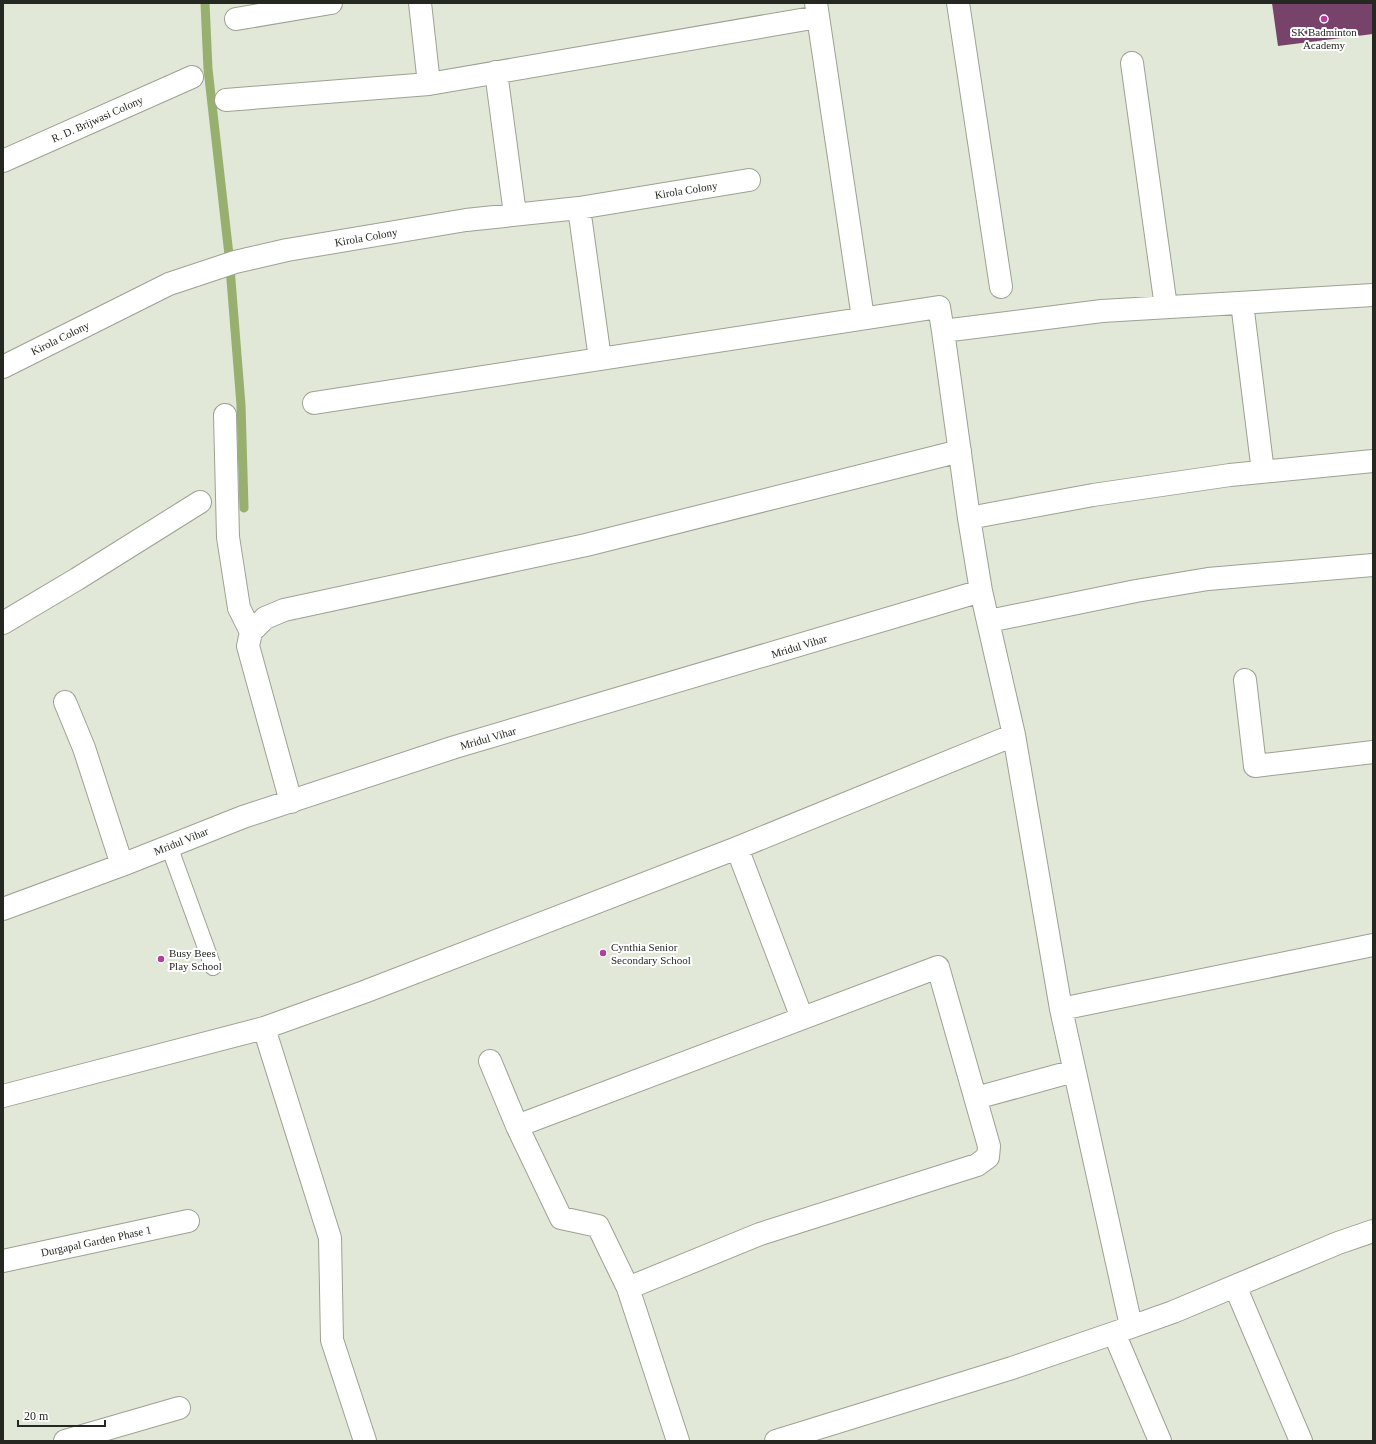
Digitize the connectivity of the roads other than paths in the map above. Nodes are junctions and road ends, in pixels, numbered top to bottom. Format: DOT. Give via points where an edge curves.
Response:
graph roads {
  1 [pos="331,3"];
  2 [pos="420,3"];
  3 [pos="958,3"];
  4 [pos="817,10"];
  5 [pos="236,19"];
  6 [pos="1132,63"];
  7 [pos="496,72"];
  8 [pos="192,77"];
  9 [pos="428,84"];
  10 [pos="226,100"];
  11 [pos="3,161"];
  12 [pos="749,180"];
  13 [pos="579,208"];
  14 [pos="515,214"];
  15 [pos="1001,287"];
  16 [pos="1373,295"];
  17 [pos="1242,303"];
  18 [pos="1166,307"];
  19 [pos="863,318"];
  20 [pos="943,331"];
  21 [pos="600,359"];
  22 [pos="3,367"];
  23 [pos="314,403"];
  24 [pos="225,415"];
  25 [pos="960,451"];
  26 [pos="1373,461"];
  27 [pos="1263,472"];
  28 [pos="200,502"];
  29 [pos="968,518"];
  30 [pos="1373,565"];
  31 [pos="981,591"];
  32 [pos="989,622"];
  33 [pos="3,623"];
  34 [pos="251,632"];
  35 [pos="1245,680"];
  36 [pos="65,702"];
  37 [pos="1014,735"];
  38 [pos="1373,752"];
  39 [pos="291,802"];
  40 [pos="169,846"];
  41 [pos="737,848"];
  42 [pos="122,865"];
  43 [pos="3,909"];
  44 [pos="1373,945"];
  45 [pos="213,967"];
  46 [pos="1061,1009"];
  47 [pos="802,1018"];
  48 [pos="264,1028"];
  49 [pos="490,1061"];
  50 [pos="1074,1071"];
  51 [pos="3,1096"];
  52 [pos="976,1098"];
  53 [pos="517,1126"];
  54 [pos="188,1220"];
  55 [pos="1373,1231"];
  56 [pos="3,1261"];
  57 [pos="1235,1286"];
  58 [pos="628,1288"];
  59 [pos="1122,1330"];
  60 [pos="179,1408"];
  61 [pos="65,1441"];
  62 [pos="365,1441"];
  63 [pos="678,1441"];
  64 [pos="776,1441"];
  65 [pos="1160,1441"];
  66 [pos="1301,1441"];
  1 -- 5 [label="street"];
  2 -- 9 [label="street"];
  3 -- 15 [label="street"];
  4 -- 7 [label="street"];
  4 -- 19 [label="street"];
  6 -- 18 [label="street"];
  7 -- 9 [label="street"];
  7 -- 14 [label="street"];
  8 -- 11 [label="street, R. D. Brijwasi Colony"];
  9 -- 10 [label="street"];
  12 -- 13 [label="street, Kirola Colony"];
  13 -- 14 [label="street, Kirola Colony"];
  13 -- 21 [label="street"];
  14 -- 22 [label="street, Kirola Colony" via="287,250 229,263 169,284"];
  16 -- 17 [label="street"];
  17 -- 18 [label="street"];
  17 -- 27 [label="street"];
  18 -- 20 [label="street" via="1102,311"];
  19 -- 20 [label="street" via="939,307"];
  19 -- 21 [label="street"];
  20 -- 25 [label="street"];
  21 -- 23 [label="street"];
  24 -- 34 [label="street" via="228,538 239,608"];
  25 -- 29 [label="street"];
  25 -- 34 [label="street" via="586,545 284,610 266,618"];
  26 -- 27 [label="street"];
  27 -- 29 [label="street" via="1094,495"];
  28 -- 33 [label="street"];
  29 -- 31 [label="street"];
  30 -- 32 [label="street" via="1208,579 1136,591"];
  31 -- 32 [label="street"];
  31 -- 39 [label="street, Mridul Vihar" via="455,747"];
  32 -- 37 [label="street"];
  34 -- 39 [label="street" via="248,646"];
  35 -- 38 [label="street" via="1255,766"];
  36 -- 42 [label="street" via="84,748"];
  37 -- 41 [label="street"];
  37 -- 46 [label="street"];
  39 -- 40 [label="street, Mridul Vihar" via="243,817"];
  40 -- 42 [label="street, Mridul Vihar"];
  40 -- 45 [label="lane"];
  41 -- 47 [label="street"];
  41 -- 48 [label="street"];
  42 -- 43 [label="street, Mridul Vihar"];
  44 -- 46 [label="street"];
  46 -- 50 [label="street"];
  47 -- 52 [label="street" via="938,967"];
  47 -- 53 [label="street"];
  48 -- 51 [label="street"];
  48 -- 62 [label="street" via="330,1238 332,1340"];
  49 -- 53 [label="street"];
  50 -- 52 [label="street"];
  50 -- 59 [label="street"];
  52 -- 58 [label="street" via="989,1146 988,1157 978,1165 760,1234"];
  53 -- 58 [label="street" via="561,1218 598,1226"];
  54 -- 56 [label="street, Durgapal Garden Phase 1"];
  55 -- 57 [label="street"];
  57 -- 59 [label="street"];
  57 -- 66 [label="street"];
  58 -- 63 [label="street"];
  59 -- 64 [label="street" via="1012,1368"];
  59 -- 65 [label="street"];
  60 -- 61 [label="street"];
}
